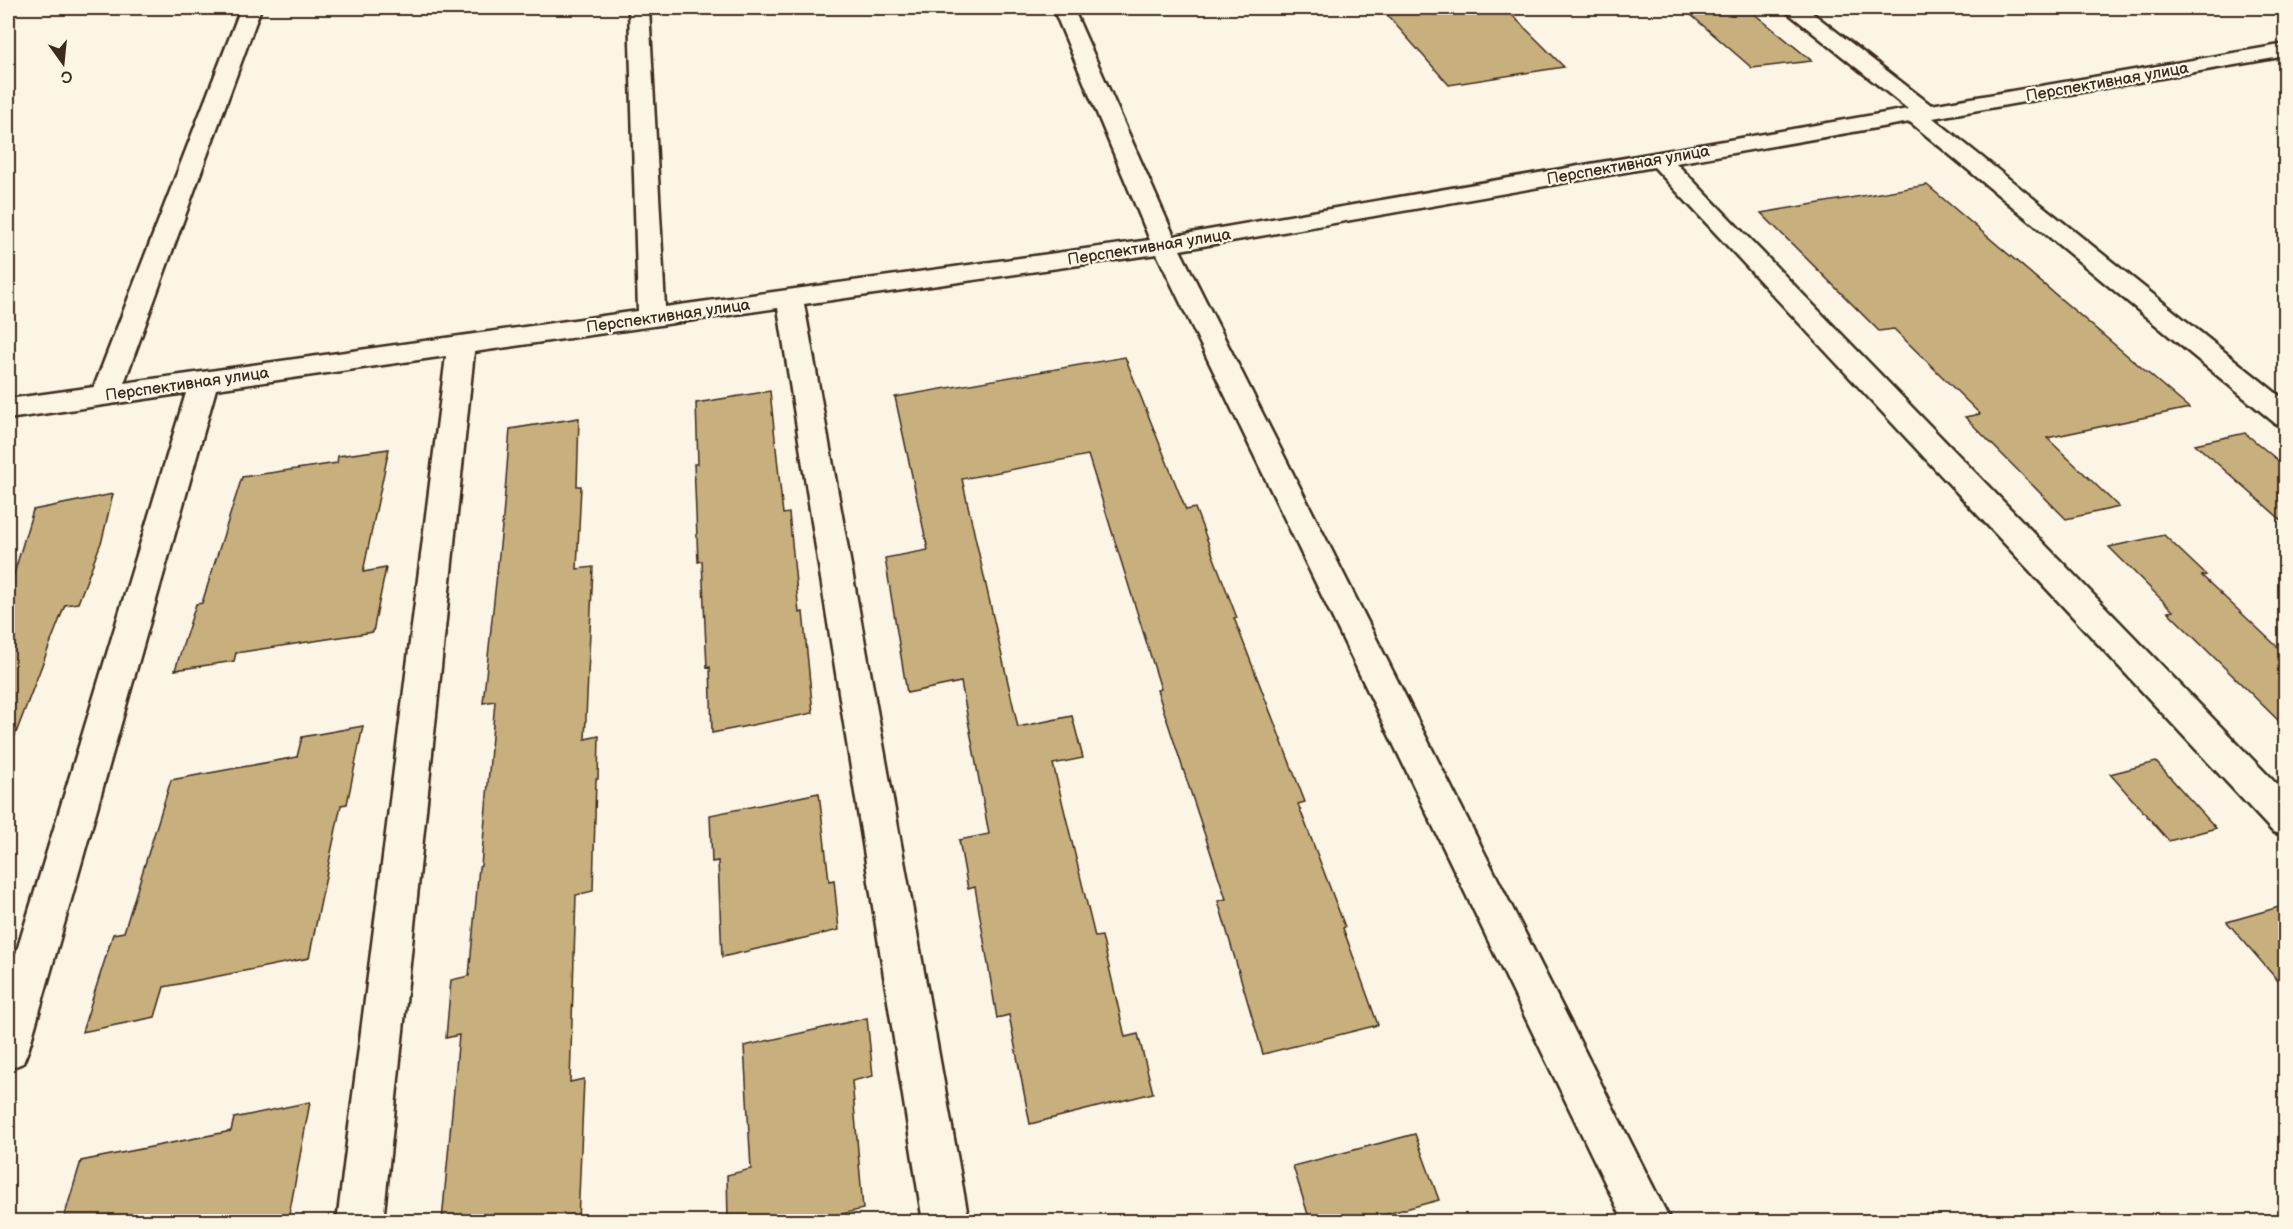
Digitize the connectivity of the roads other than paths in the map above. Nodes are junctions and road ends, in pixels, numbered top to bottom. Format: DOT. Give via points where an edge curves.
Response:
graph roads {
  1 [pos="250,8"];
  2 [pos="639,8"];
  3 [pos="1063,8"];
  4 [pos="1794,8"];
  5 [pos="2286,50"];
  6 [pos="1920,113"];
  7 [pos="1659,159"];
  8 [pos="1165,245"];
  9 [pos="790,298"];
  10 [pos="652,318"];
  11 [pos="461,345"];
  12 [pos="204,381"];
  13 [pos="105,395"];
  14 [pos="8,409"];
  15 [pos="2286,417"];
  16 [pos="2286,820"];
  17 [pos="8,1048"];
  18 [pos="360,1221"];
  19 [pos="946,1221"];
  20 [pos="1648,1221"];
  1 -- 13 [label="street"];
  2 -- 10 [label="street"];
  3 -- 8 [label="street"];
  4 -- 6 [label="street"];
  5 -- 6 [label="street, Перспективная улица"];
  6 -- 7 [label="street, Перспективная улица"];
  6 -- 15 [label="street"];
  7 -- 8 [label="street, Перспективная улица"];
  7 -- 16 [label="street"];
  8 -- 9 [label="street, Перспективная улица"];
  8 -- 20 [label="street"];
  9 -- 10 [label="street, Перспективная улица"];
  9 -- 19 [label="street"];
  10 -- 11 [label="street, Перспективная улица"];
  11 -- 12 [label="street, Перспективная улица"];
  11 -- 18 [label="street"];
  12 -- 13 [label="street, Перспективная улица"];
  12 -- 17 [label="street"];
  13 -- 14 [label="street, Перспективная улица"];
}
